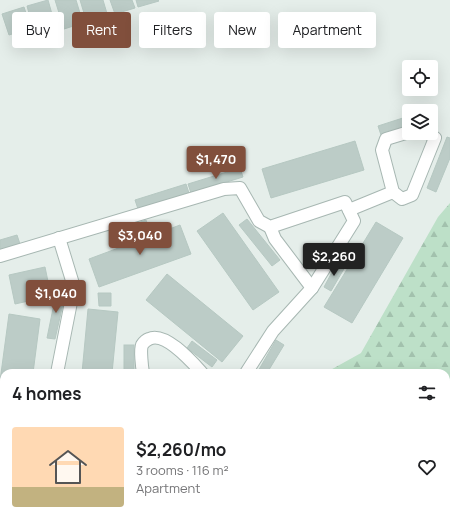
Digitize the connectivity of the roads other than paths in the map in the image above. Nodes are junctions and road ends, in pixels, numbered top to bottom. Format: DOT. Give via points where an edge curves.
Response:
graph roads {
  1 [pos="402,134"];
  2 [pos="434,140"];
  3 [pos="393,192"];
  4 [pos="349,210"];
  5 [pos="270,227"];
  6 [pos="59,238"];
  7 [pos="0,256"];
  8 [pos="312,288"];
  9 [pos="58,369"];
  10 [pos="143,369"];
  11 [pos="199,369"];
  12 [pos="249,369"];
  1 -- 3 [label="lane" via="386,139 382,150"];
  2 -- 3 [label="lane" via="412,195 402,199"];
  3 -- 4 [label="lane"];
  4 -- 5 [label="lane" via="345,202"];
  4 -- 8 [label="lane" via="354,221"];
  5 -- 6 [label="lane" via="259,221 240,188 224,189"];
  5 -- 8 [label="lane" via="275,239"];
  6 -- 7 [label="lane"];
  6 -- 9 [label="lane" via="74,287"];
  8 -- 12 [label="lane" via="274,331"];
  10 -- 11 [label="lane" via="141,346 153,337 166,340"];
}
